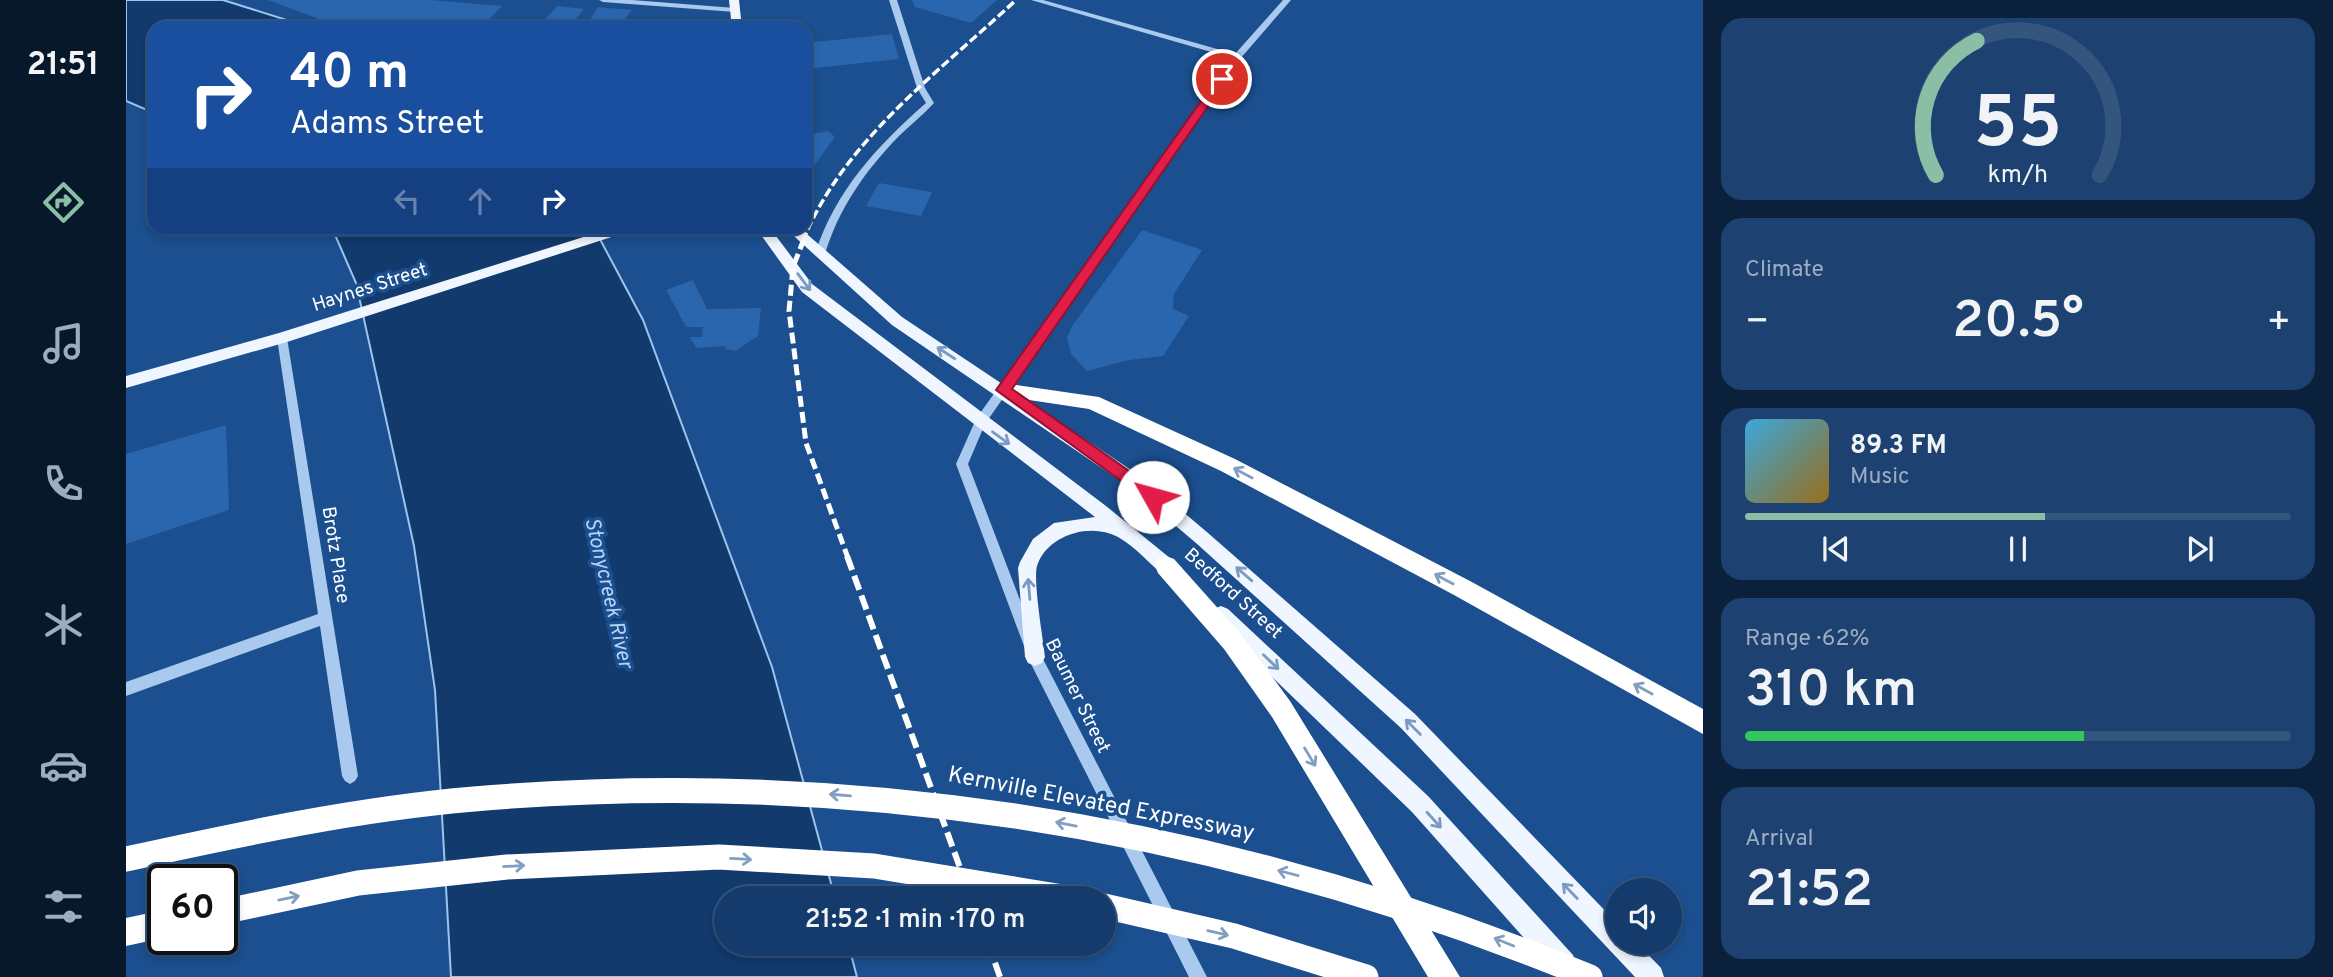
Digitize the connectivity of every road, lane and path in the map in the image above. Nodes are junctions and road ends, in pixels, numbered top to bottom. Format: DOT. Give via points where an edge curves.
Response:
graph roads {
  1 [pos="603,0"];
  2 [pos="893,0"];
  3 [pos="1035,0"];
  4 [pos="1287,0"];
  5 [pos="735,5"];
  6 [pos="1237,57"];
  7 [pos="603,235"];
  8 [pos="768,235"];
  9 [pos="800,235"];
  10 [pos="820,254"];
  11 [pos="282,338"];
  12 [pos="126,382"];
  13 [pos="1003,390"];
  14 [pos="980,422"];
  15 [pos="1122,530"];
  16 [pos="1166,566"];
  17 [pos="325,618"];
  18 [pos="1035,657"];
  19 [pos="126,689"];
  20 [pos="1703,722"];
  21 [pos="350,776"];
  22 [pos="126,859"];
  23 [pos="996,886"];
  24 [pos="238,909"];
  25 [pos="1116,909"];
  26 [pos="147,927"];
  27 [pos="1605,928"];
  28 [pos="126,932"];
  29 [pos="1631,955"];
  30 [pos="1198,977"];
  31 [pos="1366,977"];
  32 [pos="1445,977"];
  33 [pos="1576,977"];
  34 [pos="1590,977"];
  35 [pos="1652,977"];
  1 -- 5 [label="street"];
  2 -- 10 [label="street" via="930,103 872,160 851,188 826,228"];
  3 -- 6 [label="street"];
  4 -- 6 [label="street, Baumer Street"];
  6 -- 13 [label="street, Baumer Street"];
  7 -- 11 [label="main road, Haynes Street"];
  8 -- 14 [label="main road, Bedford Street, one-way" via="807,288"];
  9 -- 10 [label="main road, Bedford Street"];
  13 -- 10 [label="main road, Bedford Street, one-way" via="897,321"];
  11 -- 12 [label="main road, Haynes Street"];
  11 -- 17 [label="street, Brotz Place"];
  13 -- 14 [label="street, Baumer Street"];
  20 -- 13 [label="highway, one-way" via="1227,465 1092,402"];
  27 -- 13 [label="main road, Bedford Street, one-way" via="1408,721 1293,617 1136,483"];
  14 -- 15 [label="main road, Bedford Street, one-way"];
  14 -- 18 [label="street, Baumer Street" via="962,464"];
  15 -- 16 [label="main road, Bedford Street"];
  18 -- 15 [label="main road, one-way" via="1027,568 1040,544 1060,528 1091,524"];
  16 -- 32 [label="highway, one-way" via="1232,641 1281,709"];
  16 -- 33 [label="main road, Bedford Street, one-way" via="1420,804"];
  17 -- 19 [label="street"];
  17 -- 21 [label="street, Brotz Place"];
  18 -- 30 [label="street, Baumer Street"];
  34 -- 22 [label="highway, Kernville Elevated Expressway, one-way, bridge" via="1479,932 1332,885 1192,848 969,806 790,791 621,789 472,799 283,824"];
  24 -- 23 [label="highway, one-way, bridge" via="358,883 507,866 719,858 874,866"];
  25 -- 31 [label="highway, one-way, bridge" via="1234,936"];
  26 -- 28 [label="highway"];
  29 -- 35 [label="main road, Bedford Street"];
}
